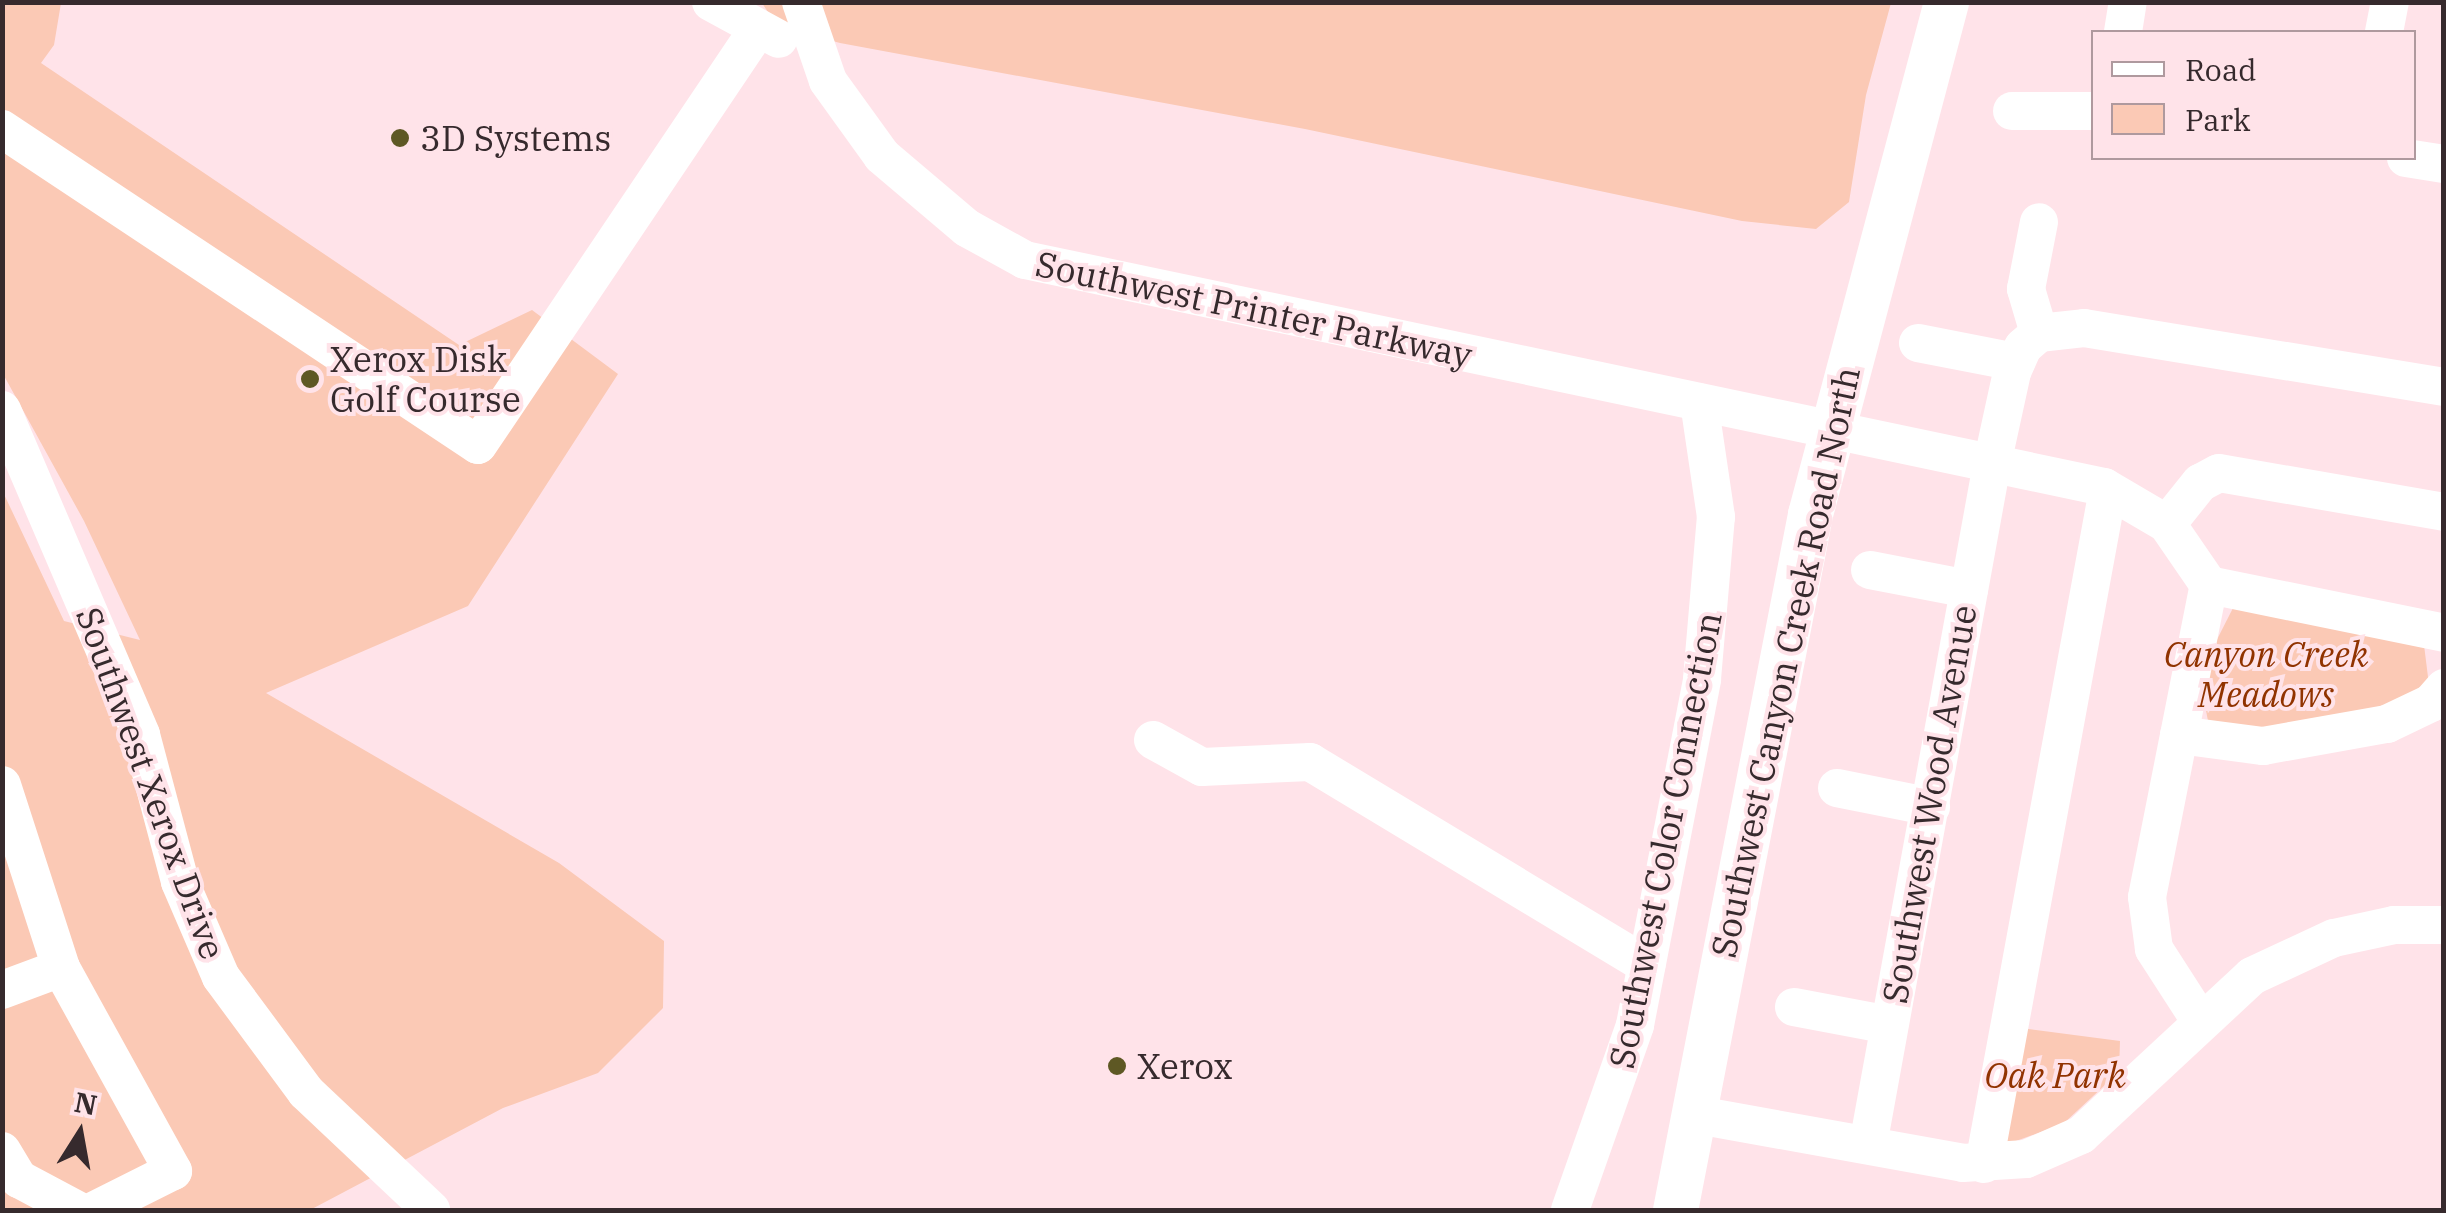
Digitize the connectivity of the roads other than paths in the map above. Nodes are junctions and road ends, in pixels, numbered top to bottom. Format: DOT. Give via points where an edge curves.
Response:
graph roads {
  1 [pos="712,2"];
  2 [pos="801,2"];
  3 [pos="1946,2"];
  4 [pos="2128,2"];
  5 [pos="2390,2"];
  6 [pos="758,28"];
  7 [pos="2122,30"];
  8 [pos="2384,30"];
  9 [pos="817,58"];
  10 [pos="2091,111"];
  11 [pos="2012,112"];
  12 [pos="2,129"];
  13 [pos="2416,160"];
  14 [pos="2444,164"];
  15 [pos="2039,222"];
  16 [pos="1918,343"];
  17 [pos="2027,348"];
  18 [pos="2444,387"];
  19 [pos="1699,402"];
  20 [pos="2,410"];
  21 [pos="1830,428"];
  22 [pos="1992,464"];
  23 [pos="2108,490"];
  24 [pos="2444,512"];
  25 [pos="2168,524"];
  26 [pos="1870,570"];
  27 [pos="2209,584"];
  28 [pos="1969,589"];
  29 [pos="2444,633"];
  30 [pos="2444,688"];
  31 [pos="2180,735"];
  32 [pos="1153,740"];
  33 [pos="2,786"];
  34 [pos="1838,788"];
  35 [pos="1931,806"];
  36 [pos="2444,925"];
  37 [pos="1646,965"];
  38 [pos="61,968"];
  39 [pos="2,990"];
  40 [pos="1794,1007"];
  41 [pos="2201,1022"];
  42 [pos="1889,1025"];
  43 [pos="1692,1114"];
  44 [pos="1868,1145"];
  45 [pos="2,1152"];
  46 [pos="1984,1164"];
  47 [pos="77,1210"];
  48 [pos="95,1210"];
  49 [pos="431,1210"];
  50 [pos="1570,1210"];
  51 [pos="1675,1210"];
  1 -- 6 [label="street"];
  2 -- 9 [label="street, Southwest Printer Parkway"];
  3 -- 21 [label="main road, Southwest Canyon Creek Road North"];
  4 -- 7 [label="street"];
  5 -- 8 [label="street"];
  6 -- 9 [label="street"];
  6 -- 12 [label="street" via="478,444"];
  9 -- 19 [label="street, Southwest Printer Parkway" via="882,156 967,228 1025,260"];
  10 -- 11 [label="street"];
  13 -- 14 [label="street"];
  15 -- 17 [label="street" via="2026,289"];
  16 -- 17 [label="street"];
  17 -- 18 [label="street" via="2084,328"];
  17 -- 22 [label="street, Southwest Wood Avenue"];
  19 -- 21 [label="street, Southwest Printer Parkway"];
  19 -- 37 [label="street, Southwest Color Connection" via="1716,517 1709,622"];
  20 -- 49 [label="street, Southwest Xerox Drive" via="140,734 180,882 221,977 306,1092"];
  21 -- 22 [label="street, Southwest Printer Parkway"];
  21 -- 43 [label="main road, Southwest Canyon Creek Road North"];
  22 -- 23 [label="street, Southwest Printer Parkway"];
  22 -- 28 [label="street, Southwest Wood Avenue"];
  23 -- 25 [label="street, Southwest Printer Parkway"];
  23 -- 46 [label="street"];
  24 -- 25 [label="street" via="2219,473 2200,483"];
  25 -- 27 [label="street"];
  26 -- 28 [label="street"];
  27 -- 29 [label="street"];
  27 -- 31 [label="street"];
  28 -- 35 [label="street, Southwest Wood Avenue"];
  30 -- 31 [label="street" via="2409,716 2281,743 2243,748"];
  31 -- 41 [label="street" via="2148,925 2154,949"];
  32 -- 37 [label="street" via="1202,767 1310,762"];
  33 -- 38 [label="street"];
  34 -- 35 [label="street"];
  35 -- 42 [label="street, Southwest Wood Avenue"];
  36 -- 41 [label="street" via="2374,928 2293,954 2252,976"];
  37 -- 50 [label="street, Southwest Color Connection" via="1622,1075"];
  38 -- 39 [label="street"];
  38 -- 48 [label="street" via="173,1171"];
  40 -- 42 [label="street"];
  41 -- 46 [label="street" via="2082,1135 2026,1159"];
  42 -- 44 [label="street, Southwest Wood Avenue"];
  43 -- 44 [label="street"];
  43 -- 51 [label="main road, Southwest Canyon Creek Road North"];
  44 -- 46 [label="street"];
  45 -- 47 [label="street" via="19,1179"];
}
